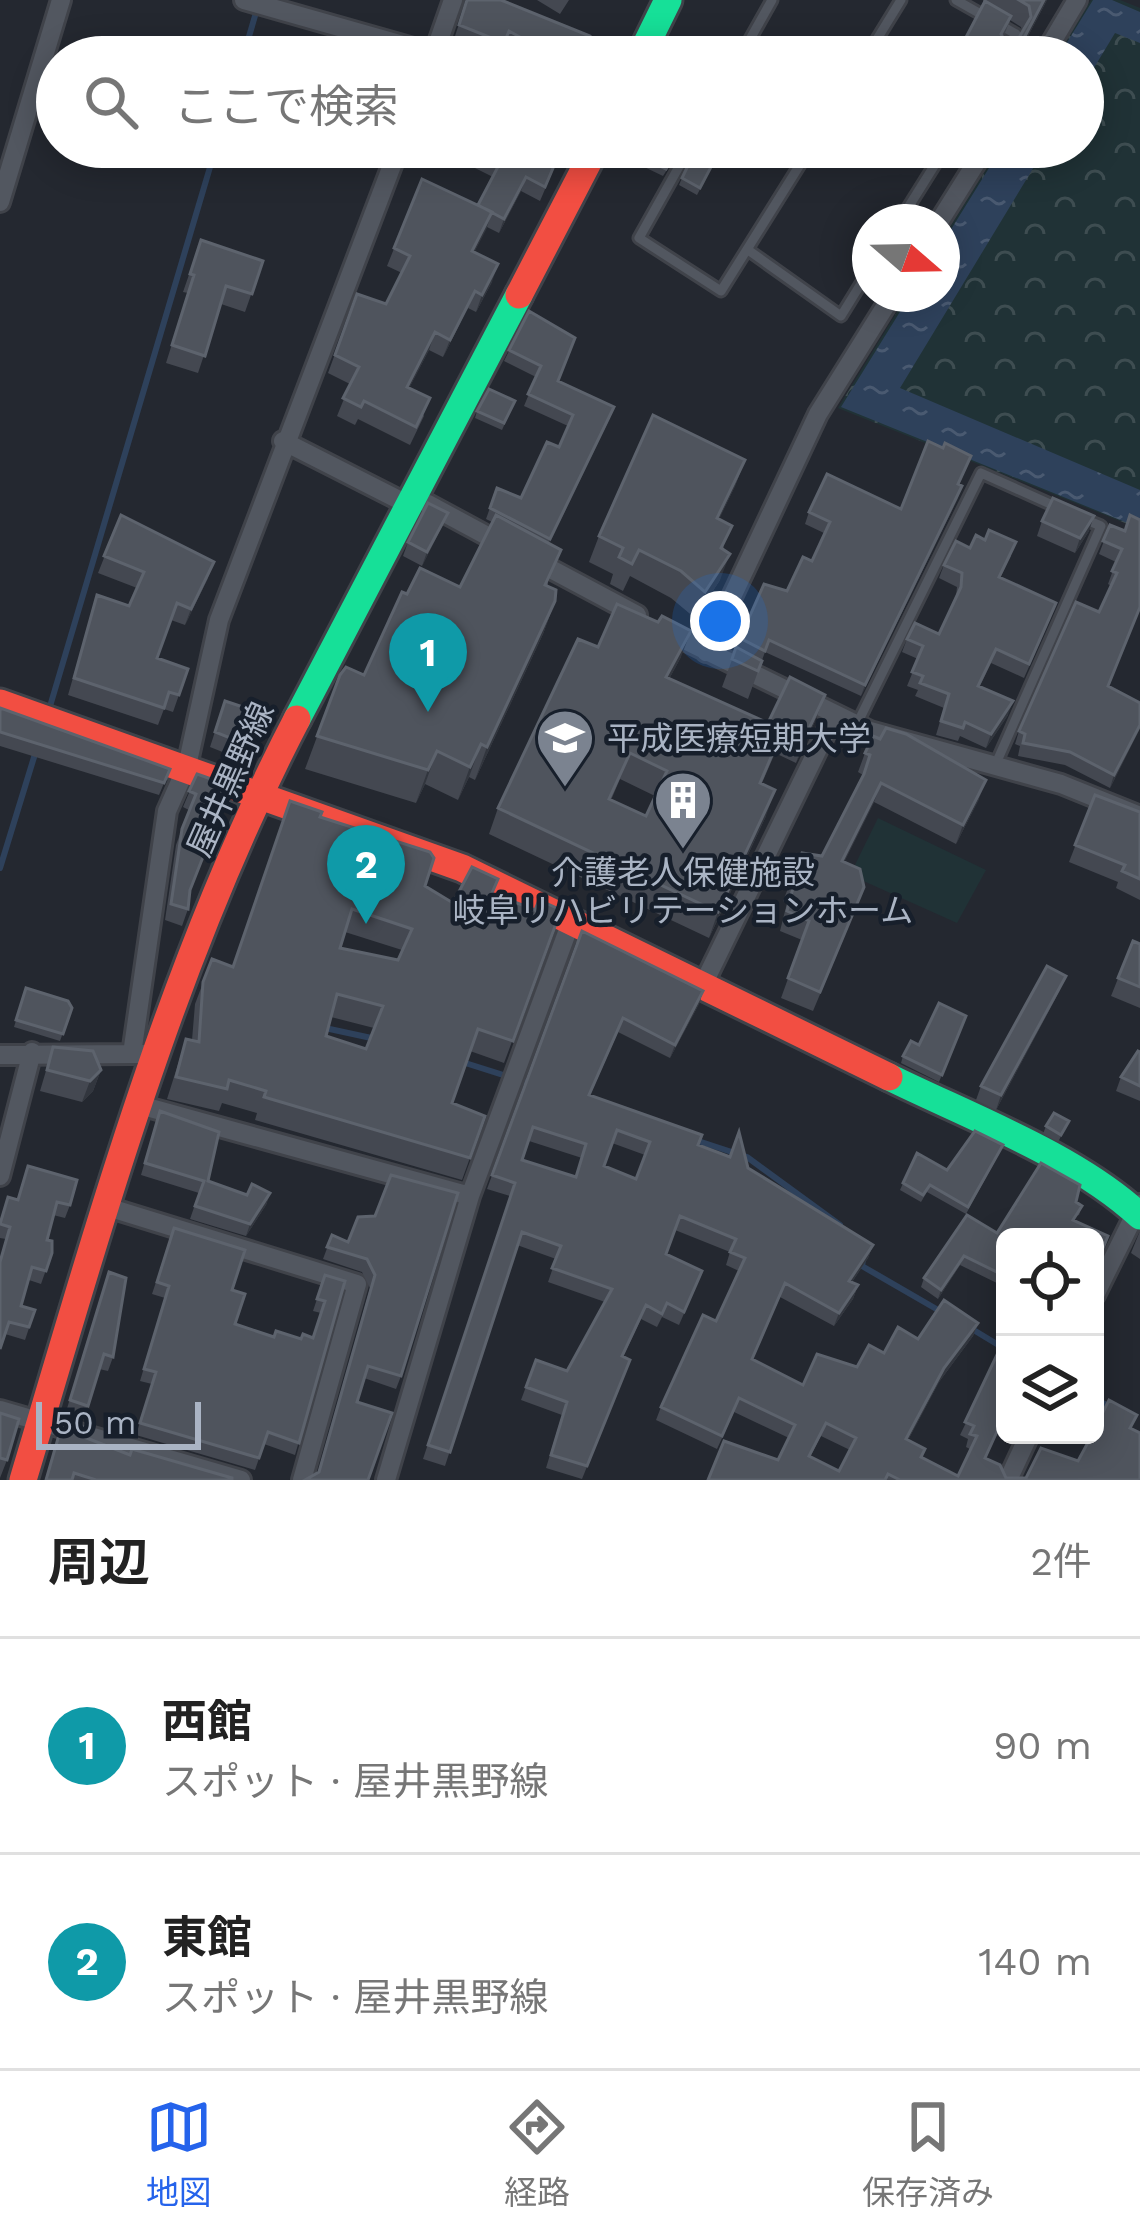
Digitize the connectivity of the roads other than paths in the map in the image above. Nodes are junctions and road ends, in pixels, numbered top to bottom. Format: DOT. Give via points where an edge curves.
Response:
graph roads {
  1 [pos="62,0"];
  2 [pos="244,0"];
  3 [pos="454,0"];
  4 [pos="668,0"];
  5 [pos="772,0"];
  6 [pos="901,0"];
  7 [pos="956,0"];
  8 [pos="1077,0"];
  9 [pos="51,36"];
  10 [pos="369,36"];
  11 [pos="444,36"];
  12 [pos="650,36"];
  13 [pos="752,36"];
  14 [pos="879,36"];
  15 [pos="1015,36"];
  16 [pos="1055,36"];
  17 [pos="36,85"];
  18 [pos="391,168"];
  19 [pos="585,168"];
  20 [pos="678,168"];
  21 [pos="798,168"];
  22 [pos="933,168"];
  23 [pos="973,168"];
  24 [pos="0,202"];
  25 [pos="910,204"];
  26 [pos="950,204"];
  27 [pos="748,250"];
  28 [pos="852,298"];
  29 [pos="882,312"];
  30 [pos="283,441"];
  31 [pos="408,499"];
  32 [pos="1061,508"];
  33 [pos="1081,517"];
  34 [pos="706,652"];
  35 [pos="0,703"];
  36 [pos="834,716"];
  37 [pos="858,722"];
  38 [pos="187,766"];
  39 [pos="994,768"];
  40 [pos="259,792"];
  41 [pos="1140,816"];
  42 [pos="572,919"];
  43 [pos="702,987"];
  44 [pos="32,1052"];
  45 [pos="145,1054"];
  46 [pos="0,1055"];
  47 [pos="136,1104"];
  48 [pos="0,1176"];
  49 [pos="470,1196"];
  50 [pos="104,1207"];
  51 [pos="1138,1211"];
  52 [pos="1104,1277"];
  53 [pos="0,1410"];
  54 [pos="40,1421"];
  55 [pos="1025,1444"];
  56 [pos="1010,1479"];
  57 [pos="23,1480"];
  58 [pos="241,1480"];
  59 [pos="302,1480"];
  60 [pos="386,1480"];
  1 -- 9 [label="street"];
  2 -- 10 [label="street"];
  3 -- 11 [label="street"];
  4 -- 12 [label="main road"];
  5 -- 13 [label="lane"];
  6 -- 14 [label="lane"];
  7 -- 15 [label="lane"];
  8 -- 16 [label="street"];
  17 -- 24 [label="street"];
  18 -- 30 [label="street"];
  19 -- 31 [label="main road, 屋井黒野線"];
  20 -- 27 [label="lane" via="639,238 721,291"];
  21 -- 27 [label="lane"];
  22 -- 25 [label="lane"];
  23 -- 26 [label="street"];
  27 -- 28 [label="lane" via="841,316"];
  29 -- 34 [label="street" via="818,414"];
  30 -- 31 [label="street"];
  30 -- 38 [label="street" via="219,620"];
  31 -- 34 [label="street"];
  31 -- 40 [label="main road, 屋井黒野線"];
  32 -- 37 [label="lane" via="981,473"];
  33 -- 39 [label="lane" via="1100,526"];
  34 -- 36 [label="street"];
  35 -- 38 [label="main road"];
  36 -- 37 [label="street"];
  36 -- 43 [label="street"];
  37 -- 39 [label="street"];
  38 -- 40 [label="main road"];
  38 -- 45 [label="street" via="166,811"];
  39 -- 41 [label="street"];
  40 -- 42 [label="main road"];
  40 -- 45 [label="main road, 屋井黒野線"];
  42 -- 43 [label="main road"];
  42 -- 49 [label="street"];
  43 -- 51 [label="main road" via="1025,1144"];
  44 -- 45 [label="street"];
  44 -- 46 [label="street"];
  44 -- 48 [label="street"];
  45 -- 47 [label="main road, 屋井黒野線"];
  47 -- 49 [label="street"];
  47 -- 50 [label="main road, 屋井黒野線"];
  49 -- 60 [label="street"];
  50 -- 54 [label="main road, 屋井黒野線"];
  50 -- 59 [label="street" via="357,1284"];
  51 -- 52 [label="street"];
  53 -- 54 [label="street"];
  54 -- 57 [label="main road, 屋井黒野線"];
  54 -- 58 [label="street"];
  55 -- 56 [label="street"];
}
